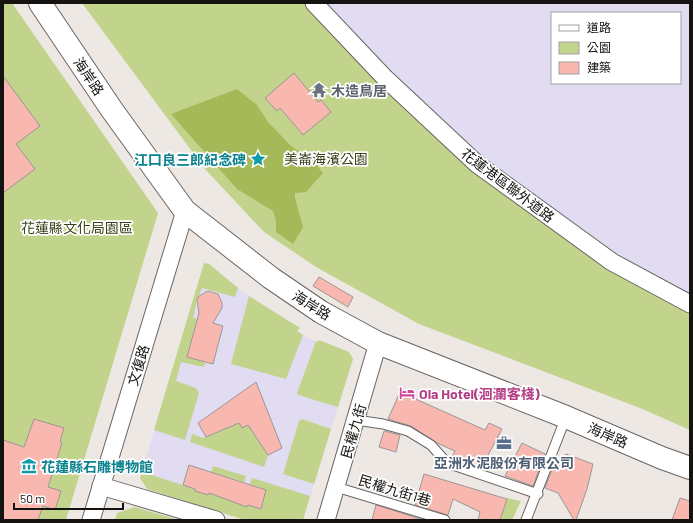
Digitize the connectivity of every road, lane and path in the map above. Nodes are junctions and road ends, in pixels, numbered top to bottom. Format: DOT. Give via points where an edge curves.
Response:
graph roads {
  1 [pos="40,3"];
  2 [pos="314,3"];
  3 [pos="185,211"];
  4 [pos="690,304"];
  5 [pos="378,343"];
  6 [pos="566,417"];
  7 [pos="356,420"];
  8 [pos="690,468"];
  9 [pos="101,486"];
  10 [pos="336,487"];
  11 [pos="538,494"];
  12 [pos="91,520"];
  13 [pos="216,520"];
  14 [pos="326,520"];
  15 [pos="445,520"];
  16 [pos="526,520"];
  1 -- 3 [label="main road, 海岸路" via="112,110"];
  2 -- 4 [label="street, 花蓮港區聯外道路" via="385,78 477,164 612,262"];
  3 -- 5 [label="main road, 海岸路" via="278,283 321,312"];
  3 -- 9 [label="street, 文復路"];
  5 -- 6 [label="main road, 海岸路"];
  5 -- 7 [label="street, 民權九街"];
  6 -- 8 [label="main road, 海岸路"];
  6 -- 11 [label="lane"];
  7 -- 10 [label="street, 民權九街"];
  7 -- 11 [label="lane" via="408,431 431,444 447,463"];
  9 -- 12 [label="street, 文復路"];
  9 -- 13 [label="street"];
  10 -- 14 [label="street, 民權九街"];
  10 -- 15 [label="lane, 民權九街1巷"];
  11 -- 16 [label="lane"];
}
